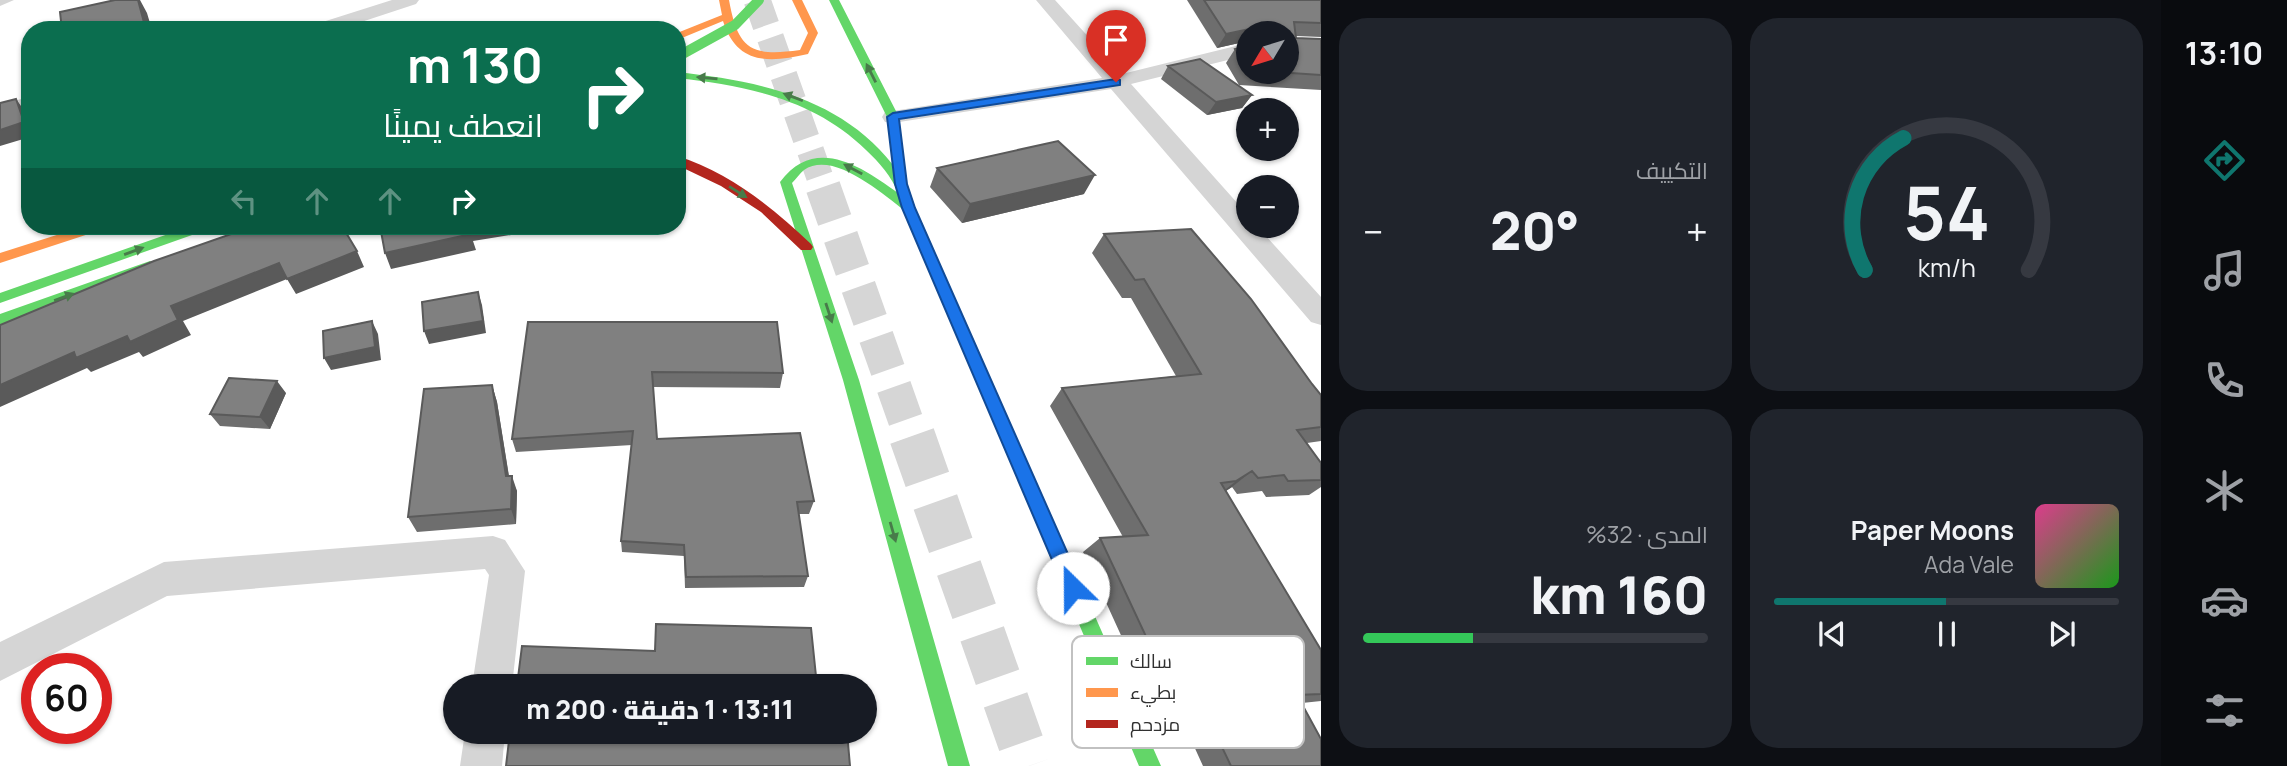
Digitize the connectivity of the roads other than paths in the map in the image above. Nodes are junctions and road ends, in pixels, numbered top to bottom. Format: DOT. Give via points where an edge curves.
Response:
graph roads {
  1 [pos="5,0"];
  2 [pos="410,0"];
  3 [pos="724,0"];
  4 [pos="759,0"];
  5 [pos="797,0"];
  6 [pos="834,0"];
  7 [pos="1045,0"];
  8 [pos="0,1"];
  9 [pos="345,21"];
  10 [pos="686,33"];
  11 [pos="686,52"];
  12 [pos="1236,52"];
  13 [pos="686,76"];
  14 [pos="1116,82"];
  15 [pos="21,105"];
  16 [pos="0,110"];
  17 [pos="893,117"];
  18 [pos="686,164"];
  19 [pos="901,184"];
  20 [pos="909,208"];
  21 [pos="71,235"];
  22 [pos="178,235"];
  23 [pos="808,248"];
  24 [pos="0,258"];
  25 [pos="170,259"];
  26 [pos="0,298"];
  27 [pos="1321,315"];
  28 [pos="0,320"];
  29 [pos="1094,636"];
  30 [pos="0,662"];
  31 [pos="494,674"];
  32 [pos="484,744"];
  33 [pos="1142,748"];
  34 [pos="481,766"];
  35 [pos="959,766"];
  36 [pos="1150,766"];
  1 -- 8 [label="street"];
  2 -- 9 [label="street"];
  3 -- 5 [label="main road" via="731,37 747,51 778,58 804,51 813,33"];
  3 -- 10 [label="main road" via="727,16"];
  4 -- 11 [label="main road, bridge" via="734,25"];
  17 -- 6 [label="main road, one-way"];
  7 -- 14 [label="street"];
  12 -- 14 [label="street"];
  19 -- 13 [label="main road, one-way" via="876,149 846,124 795,96 737,80"];
  14 -- 17 [label="street"];
  14 -- 27 [label="street"];
  15 -- 16 [label="street"];
  17 -- 19 [label="main road"];
  18 -- 23 [label="main road, one-way" via="766,209"];
  19 -- 20 [label="main road"];
  20 -- 23 [label="main road, one-way" via="848,165 827,160 805,162 789,172 786,182"];
  20 -- 29 [label="main road"];
  21 -- 24 [label="main road"];
  26 -- 22 [label="main road, one-way"];
  23 -- 35 [label="main road, one-way" via="851,380"];
  28 -- 25 [label="main road, one-way"];
  30 -- 31 [label="street" via="164,579 493,552 507,571"];
  32 -- 34 [label="street"];
  33 -- 36 [label="main road"];
}
